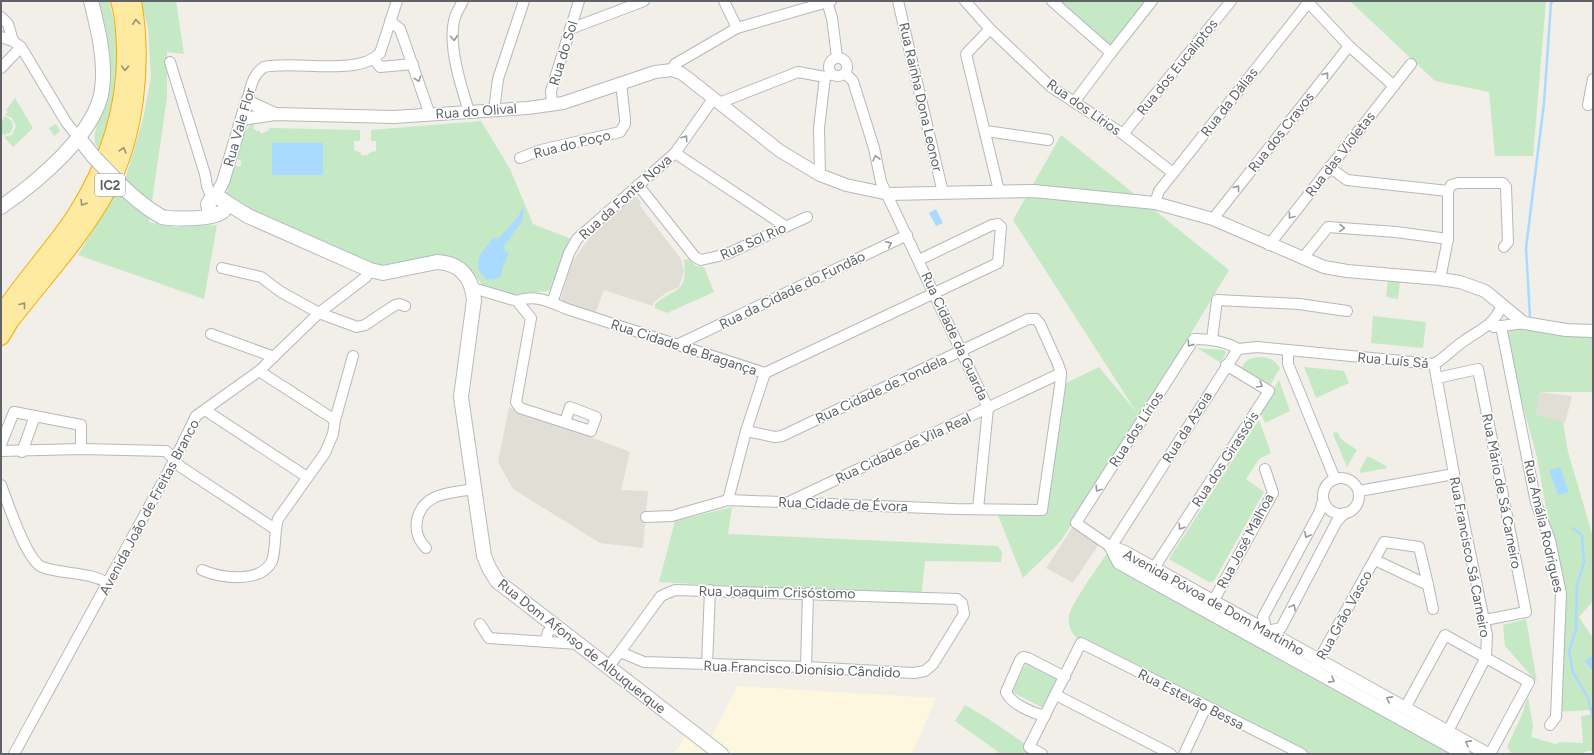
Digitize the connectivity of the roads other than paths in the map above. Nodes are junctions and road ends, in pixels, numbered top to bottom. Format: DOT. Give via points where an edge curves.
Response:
graph roads {
  1 [pos="91,1"];
  2 [pos="119,1"];
  3 [pos="133,1"];
  4 [pos="397,1"];
  5 [pos="463,1"];
  6 [pos="524,1"];
  7 [pos="579,1"];
  8 [pos="644,1"];
  9 [pos="724,1"];
  10 [pos="898,1"];
  11 [pos="965,1"];
  12 [pos="1052,1"];
  13 [pos="1152,1"];
  14 [pos="1231,1"];
  15 [pos="829,2"];
  16 [pos="1307,2"];
  17 [pos="1,17"];
  18 [pos="390,21"];
  19 [pos="737,28"];
  20 [pos="570,29"];
  21 [pos="990,29"];
  22 [pos="1,37"];
  23 [pos="17,44"];
  24 [pos="1349,46"];
  25 [pos="1111,52"];
  26 [pos="377,56"];
  27 [pos="837,57"];
  28 [pos="170,62"];
  29 [pos="413,64"];
  30 [pos="1411,64"];
  31 [pos="1,68"];
  32 [pos="672,70"];
  33 [pos="845,73"];
  34 [pos="828,75"];
  35 [pos="1593,79"];
  36 [pos="621,83"];
  37 [pos="1394,86"];
  38 [pos="247,101"];
  39 [pos="716,101"];
  40 [pos="1075,101"];
  41 [pos="552,105"];
  42 [pos="1588,105"];
  43 [pos="494,110"];
  44 [pos="469,111"];
  45 [pos="275,114"];
  46 [pos="430,115"];
  47 [pos="242,119"];
  48 [pos="986,131"];
  49 [pos="1123,134"];
  50 [pos="78,136"];
  51 [pos="1048,140"];
  52 [pos="675,153"];
  53 [pos="520,158"];
  54 [pos="1329,167"];
  55 [pos="1173,173"];
  56 [pos="205,174"];
  57 [pos="820,175"];
  58 [pos="223,182"];
  59 [pos="638,185"];
  60 [pos="999,191"];
  61 [pos="1448,191"];
  62 [pos="889,194"];
  63 [pos="943,194"];
  64 [pos="1155,203"];
  65 [pos="217,204"];
  66 [pos="1,207"];
  67 [pos="807,217"];
  68 [pos="1213,219"];
  69 [pos="785,226"];
  70 [pos="907,235"];
  71 [pos="1448,239"];
  72 [pos="1269,245"];
  73 [pos="1504,247"];
  74 [pos="1305,259"];
  75 [pos="919,260"];
  76 [pos="222,268"];
  77 [pos="370,270"];
  78 [pos="1440,279"];
  79 [pos="473,288"];
  80 [pos="935,293"];
  81 [pos="517,301"];
  82 [pos="552,303"];
  83 [pos="1502,305"];
  84 [pos="405,306"];
  85 [pos="1347,311"];
  86 [pos="319,313"];
  87 [pos="1,314"];
  88 [pos="1524,323"];
  89 [pos="1501,326"];
  90 [pos="1486,328"];
  91 [pos="1593,331"];
  92 [pos="211,334"];
  93 [pos="1,337"];
  94 [pos="1212,339"];
  95 [pos="677,345"];
  96 [pos="1238,349"];
  97 [pos="1288,351"];
  98 [pos="962,352"];
  99 [pos="353,356"];
  100 [pos="274,357"];
  101 [pos="1434,364"];
  102 [pos="1226,365"];
  103 [pos="259,371"];
  104 [pos="765,372"];
  105 [pos="1060,373"];
  106 [pos="1437,378"];
  107 [pos="988,408"];
  108 [pos="204,410"];
  109 [pos="35,416"];
  110 [pos="335,420"];
  111 [pos="565,422"];
  112 [pos="746,431"];
  113 [pos="1,444"];
  114 [pos="81,449"];
  115 [pos="1,451"];
  116 [pos="22,452"];
  117 [pos="175,459"];
  118 [pos="1265,469"];
  119 [pos="1454,474"];
  120 [pos="307,477"];
  121 [pos="1335,479"];
  122 [pos="1,485"];
  123 [pos="474,489"];
  124 [pos="1359,491"];
  125 [pos="728,500"];
  126 [pos="1323,500"];
  127 [pos="789,502"];
  128 [pos="978,509"];
  129 [pos="1345,514"];
  130 [pos="646,517"];
  131 [pos="275,529"];
  132 [pos="426,548"];
  133 [pos="1111,548"];
  134 [pos="1375,560"];
  135 [pos="1154,568"];
  136 [pos="202,570"];
  137 [pos="108,583"];
  138 [pos="1428,586"];
  139 [pos="710,590"];
  140 [pos="808,593"];
  141 [pos="962,603"];
  142 [pos="1210,606"];
  143 [pos="1433,609"];
  144 [pos="1485,620"];
  145 [pos="480,624"];
  146 [pos="559,634"];
  147 [pos="1264,636"];
  148 [pos="544,642"];
  149 [pos="620,652"];
  150 [pos="1486,657"];
  151 [pos="1319,659"];
  152 [pos="707,665"];
  153 [pos="608,667"];
  154 [pos="806,667"];
  155 [pos="1314,670"];
  156 [pos="1065,677"];
  157 [pos="1056,695"];
  158 [pos="1206,707"];
  159 [pos="1405,708"];
  160 [pos="1045,716"];
  161 [pos="1550,725"];
  162 [pos="1445,737"];
  163 [pos="14,754"];
  164 [pos="721,754"];
  165 [pos="1042,754"];
  166 [pos="1170,754"];
  167 [pos="1184,754"];
  168 [pos="1302,754"];
  169 [pos="1464,754"];
  170 [pos="1489,754"];
  1 -- 50 [label="main road" via="100,43 102,88 95,112"];
  2 -- 87 [label="highway, IC2, one-way" via="124,36 124,89 119,115 104,161 89,193 73,218"];
  93 -- 3 [label="highway, IC2, one-way" via="88,221 118,168 131,117 137,78 138,34"];
  4 -- 18 [label="street"];
  5 -- 44 [label="street, one-way" via="454,20 453,34 457,65"];
  6 -- 43 [label="street" via="498,79"];
  7 -- 20 [label="street, Rua do Sol"];
  8 -- 20 [label="street"];
  9 -- 19 [label="street"];
  10 -- 63 [label="street, Rua Rainha Dona Leonor"];
  11 -- 21 [label="street, Rua dos Lírios"];
  12 -- 25 [label="street"];
  13 -- 25 [label="street"];
  14 -- 49 [label="street, Rua dos Eucaliptos"];
  15 -- 19 [label="street"];
  15 -- 27 [label="street"];
  16 -- 24 [label="street"];
  16 -- 55 [label="street, Rua da Dálias"];
  17 -- 23 [label="street" via="8,24"];
  18 -- 26 [label="street"];
  18 -- 29 [label="street" via="400,29"];
  19 -- 32 [label="street" via="676,64"];
  20 -- 41 [label="street, Rua do Sol" via="551,91"];
  21 -- 40 [label="street, Rua dos Lírios" via="1051,87"];
  21 -- 48 [label="street" via="966,54"];
  22 -- 23 [label="street"];
  23 -- 31 [label="street"];
  23 -- 50 [label="street" via="66,122"];
  24 -- 37 [label="street"];
  68 -- 24 [label="street, Rua dos Cravos, one-way"];
  25 -- 40 [label="street"];
  26 -- 29 [label="street" via="380,67"];
  26 -- 38 [label="street, Rua Vale Flor" via="352,65 264,67 256,73"];
  27 -- 33 [label="street" via="847,64"];
  27 -- 34 [label="street" via="830,62"];
  28 -- 56 [label="street"];
  29 -- 46 [label="street, one-way"];
  30 -- 37 [label="street, Rua das Violetas"];
  32 -- 36 [label="street, Rua do Olival" via="655,72"];
  32 -- 39 [label="street" via="681,73"];
  33 -- 34 [label="street" via="837,76"];
  62 -- 33 [label="street, Rua Cidade da Guarda, one-way" via="881,182 874,148 853,81"];
  34 -- 39 [label="street" via="798,72"];
  34 -- 57 [label="street" via="819,128"];
  35 -- 42 [label="street"];
  36 -- 41 [label="street, Rua do Olival"];
  36 -- 53 [label="street, Rua do Poço" via="626,119 620,132 541,150"];
  37 -- 54 [label="street, Rua das Violetas"];
  38 -- 45 [label="street, Rua do Olival"];
  38 -- 47 [label="street, Rua Vale Flor"];
  52 -- 39 [label="street, Rua da Fonte Nova, one-way"];
  39 -- 57 [label="street" via="780,151"];
  40 -- 49 [label="street, Rua dos Lírios"];
  41 -- 43 [label="street, Rua do Olival"];
  43 -- 44 [label="street, Rua do Olival"];
  44 -- 46 [label="street, Rua do Olival"];
  45 -- 46 [label="street, Rua do Olival" via="394,117"];
  45 -- 47 [label="street, Rua do Olival"];
  47 -- 58 [label="street, Rua Vale Flor"];
  48 -- 51 [label="street"];
  48 -- 60 [label="street"];
  49 -- 55 [label="street, Rua dos Lírios"];
  50 -- 65 [label="main road, bridge" via="94,157 130,194 147,209 162,217 185,218"];
  50 -- 66 [label="main road" via="54,165"];
  52 -- 59 [label="street, Rua da Fonte Nova"];
  52 -- 69 [label="street"];
  54 -- 61 [label="street" via="1347,180"];
  54 -- 72 [label="street, Rua das Violetas, one-way"];
  55 -- 64 [label="street, Rua da Dálias" via="1159,192"];
  56 -- 58 [label="street" via="213,181"];
  56 -- 65 [label="street" via="207,186"];
  57 -- 62 [label="street" via="846,185"];
  58 -- 65 [label="street, Rua Vale Flor"];
  59 -- 69 [label="street, Rua Sol Rio" via="695,257 701,260 727,254"];
  59 -- 82 [label="street, Rua da Fonte Nova" via="578,239 569,253"];
  60 -- 63 [label="street"];
  60 -- 64 [label="street" via="1034,191"];
  61 -- 71 [label="street"];
  61 -- 73 [label="street" via="1451,185 1458,183 1503,183 1506,187 1508,242"];
  62 -- 63 [label="street"];
  62 -- 70 [label="street, Rua Cidade da Guarda"];
  64 -- 68 [label="street"];
  65 -- 77 [label="main road"];
  67 -- 69 [label="street, Rua Sol Rio"];
  68 -- 72 [label="street"];
  70 -- 75 [label="street, Rua Cidade da Guarda"];
  95 -- 70 [label="street, Rua da Cidade do Fundão, one-way"];
  74 -- 71 [label="street, one-way" via="1328,227"];
  71 -- 78 [label="street"];
  72 -- 74 [label="street"];
  74 -- 78 [label="street" via="1324,267 1347,271"];
  75 -- 80 [label="street, Rua Cidade da Guarda"];
  75 -- 80 [label="street, Rua Cidade de Bragança" via="992,225 998,224 1001,227 998,263"];
  76 -- 86 [label="street" via="261,276 281,292"];
  77 -- 79 [label="main road" via="383,273 437,262 446,263 455,266 466,275"];
  77 -- 86 [label="street, Avenida João de Freitas Branco" via="366,277"];
  78 -- 83 [label="street" via="1474,286 1485,291"];
  79 -- 81 [label="street"];
  79 -- 123 [label="main road, Rua Dom Afonso de Albuquerque" via="474,301 461,397"];
  80 -- 98 [label="street, Rua Cidade da Guarda"];
  80 -- 104 [label="street, Rua Cidade de Bragança"];
  81 -- 82 [label="street, Rua Cidade de Bragança" via="538,298"];
  81 -- 111 [label="street" via="531,318 516,406"];
  82 -- 95 [label="street, Rua Cidade de Bragança"];
  83 -- 88 [label="street"];
  83 -- 90 [label="street" via="1497,316"];
  84 -- 86 [label="street" via="395,305 365,325 357,327"];
  85 -- 94 [label="street" via="1300,304 1217,300"];
  86 -- 100 [label="street, Avenida João de Freitas Branco"];
  88 -- 89 [label="street"];
  88 -- 91 [label="street" via="1566,330"];
  89 -- 90 [label="street"];
  89 -- 161 [label="street, Rua Amália Rodrigues" via="1536,503 1550,540 1561,594 1556,717"];
  90 -- 101 [label="street, Rua Luís Sá" via="1464,340"];
  92 -- 100 [label="street"];
  94 -- 96 [label="street, Rua dos Lírios" via="1231,344"];
  94 -- 133 [label="street, Rua dos Lírios, one-way" via="1194,339 1076,523"];
  95 -- 104 [label="street, Rua Cidade de Bragança"];
  96 -- 97 [label="street" via="1257,347"];
  96 -- 102 [label="street, Rua da Azoia"];
  97 -- 101 [label="street, Rua Luís Sá"];
  97 -- 121 [label="street" via="1288,364"];
  98 -- 105 [label="street, Rua Cidade de Tondela" via="1028,319 1036,319"];
  98 -- 107 [label="street, Rua Cidade da Guarda"];
  98 -- 112 [label="street, Rua Cidade de Tondela" via="782,436"];
  99 -- 110 [label="street"];
  100 -- 103 [label="street, Avenida João de Freitas Branco"];
  101 -- 106 [label="street, Rua Francisco Sá Carneiro"];
  102 -- 133 [label="street, Rua da Azoia"];
  102 -- 135 [label="street, Rua dos Girassóis, one-way" via="1269,390"];
  103 -- 108 [label="street, Avenida João de Freitas Branco"];
  103 -- 110 [label="street"];
  104 -- 112 [label="street"];
  105 -- 107 [label="street, Rua Cidade de Vila Real"];
  105 -- 128 [label="street, Rua Cidade de Évora" via="1042,510"];
  106 -- 119 [label="street, Rua Francisco Sá Carneiro"];
  106 -- 144 [label="street, Rua Mário de Sá Carneiro" via="1478,368 1526,612"];
  107 -- 127 [label="street, Rua Cidade de Vila Real"];
  107 -- 128 [label="street, Rua Cidade da Guarda"];
  108 -- 117 [label="street, Avenida João de Freitas Branco" via="196,416"];
  108 -- 120 [label="street"];
  109 -- 113 [label="street" via="14,412"];
  109 -- 114 [label="street" via="81,424"];
  109 -- 116 [label="street"];
  110 -- 120 [label="street" via="333,434 325,454"];
  112 -- 125 [label="street"];
  114 -- 116 [label="street"];
  114 -- 117 [label="street" via="166,451"];
  115 -- 116 [label="street"];
  117 -- 131 [label="street" via="181,467"];
  117 -- 137 [label="street, Avenida João de Freitas Branco"];
  118 -- 142 [label="street, Rua José Malhoa" via="1273,493"];
  119 -- 124 [label="street"];
  119 -- 144 [label="street, Rua Francisco Sá Carneiro"];
  120 -- 131 [label="street" via="278,519"];
  121 -- 124 [label="street" via="1347,478"];
  121 -- 126 [label="street" via="1324,489"];
  122 -- 137 [label="street" via="24,545 35,563 43,567 88,575"];
  123 -- 132 [label="street" via="439,495 427,501 419,512 416,527 419,541"];
  123 -- 146 [label="main road, Rua Dom Afonso de Albuquerque" via="488,568 497,581"];
  124 -- 129 [label="street" via="1358,502"];
  125 -- 127 [label="street, Rua Cidade de Évora"];
  125 -- 130 [label="street, Rua Cidade de Évora" via="672,516"];
  126 -- 129 [label="street" via="1334,512"];
  126 -- 147 [label="street, one-way" via="1320,511 1263,617"];
  127 -- 128 [label="street, Rua Cidade de Évora"];
  147 -- 129 [label="street, one-way" via="1281,628 1338,521"];
  131 -- 136 [label="street" via="272,560 264,571 233,578 215,576"];
  133 -- 135 [label="street, Avenida Póvoa de Dom Martinho" via="1125,552"];
  133 -- 142 [label="street, Avenida Póvoa de Dom Martinho" via="1119,563"];
  134 -- 138 [label="street, Rua Grão Vasco"];
  134 -- 138 [label="street, Rua Grão Vasco" via="1384,542 1420,547"];
  134 -- 151 [label="street, Rua Grão Vasco"];
  135 -- 142 [label="street, Avenida Póvoa de Dom Martinho"];
  137 -- 163 [label="street, Avenida João de Freitas Branco"];
  138 -- 143 [label="street, Rua Grão Vasco"];
  139 -- 140 [label="street, Rua Joaquim Crisóstomo"];
  139 -- 149 [label="street, Rua Joaquim Crisóstomo" via="675,590 661,596"];
  139 -- 152 [label="street"];
  140 -- 141 [label="street, Rua Joaquim Crisóstomo" via="957,599"];
  140 -- 154 [label="street"];
  141 -- 154 [label="street, Rua Francisco Dionísio Cândido" via="964,614 933,664 925,671 903,673"];
  142 -- 147 [label="street, Avenida Póvoa de Dom Martinho"];
  144 -- 150 [label="street, Rua Francisco Sá Carneiro"];
  145 -- 148 [label="street" via="489,638"];
  146 -- 148 [label="street"];
  146 -- 148 [label="street" via="548,632"];
  146 -- 153 [label="main road, Rua Dom Afonso de Albuquerque" via="578,644"];
  147 -- 151 [label="street, Avenida Póvoa de Dom Martinho"];
  147 -- 155 [label="street, Avenida Póvoa de Dom Martinho"];
  149 -- 152 [label="street, Rua Francisco Dionísio Cândido" via="644,662"];
  149 -- 153 [label="street"];
  150 -- 159 [label="street" via="1445,635"];
  150 -- 162 [label="street, Rua Francisco Sá Carneiro"];
  150 -- 170 [label="street" via="1529,682"];
  151 -- 155 [label="street, Rua Grão Vasco"];
  159 -- 151 [label="street, Avenida Póvoa de Dom Martinho, one-way"];
  152 -- 154 [label="street, Rua Francisco Dionísio Cândido"];
  153 -- 164 [label="main road, Rua Dom Afonso de Albuquerque"];
  155 -- 162 [label="street, Avenida Póvoa de Dom Martinho, one-way"];
  156 -- 157 [label="street"];
  156 -- 158 [label="street, Rua Estevão Bessa" via="1081,643"];
  156 -- 160 [label="street" via="1028,658 1023,657 1020,660 1006,692 1008,698"];
  157 -- 160 [label="street"];
  157 -- 166 [label="street"];
  158 -- 167 [label="street"];
  158 -- 168 [label="street, Rua Estevão Bessa"];
  159 -- 162 [label="street, Avenida Póvoa de Dom Martinho"];
  160 -- 165 [label="street" via="1029,747"];
  162 -- 169 [label="street, Avenida Póvoa de Dom Martinho"];
  170 -- 162 [label="street, Avenida Póvoa de Dom Martinho, one-way"];
}
